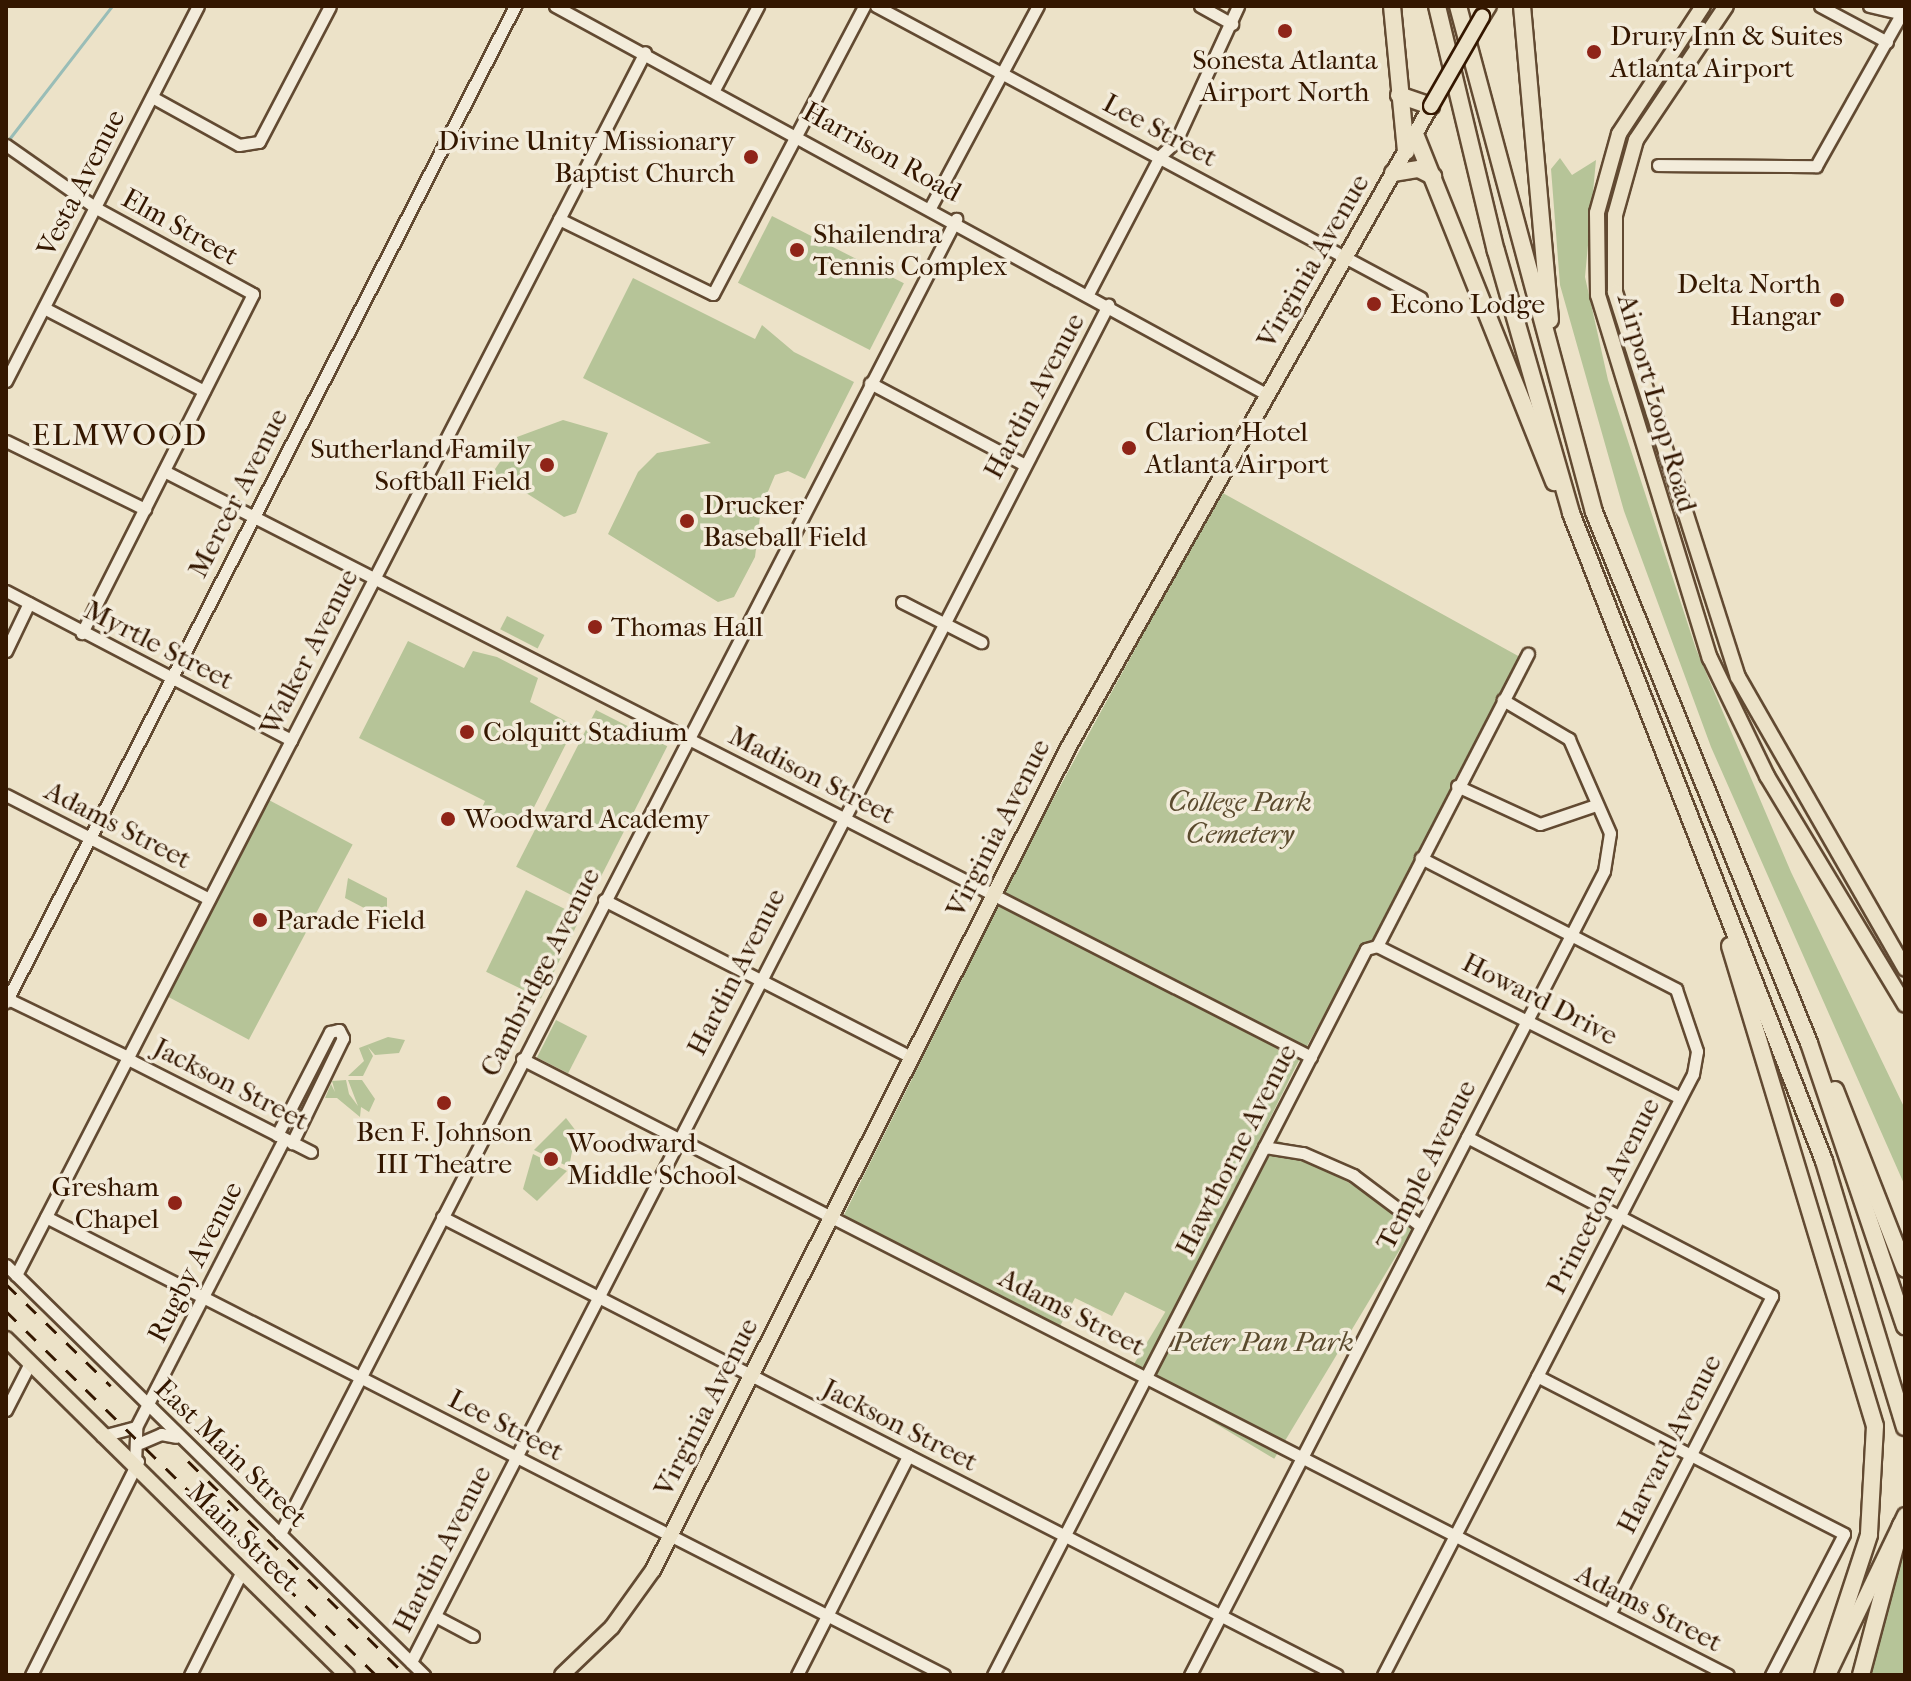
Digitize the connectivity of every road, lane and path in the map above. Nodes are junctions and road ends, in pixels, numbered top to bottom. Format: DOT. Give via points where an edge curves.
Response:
graph roads {
  1 [pos="198,6"];
  2 [pos="330,6"];
  3 [pos="515,6"];
  4 [pos="758,6"];
  5 [pos="864,6"];
  6 [pos="876,6"];
  7 [pos="1038,6"];
  8 [pos="1200,6"];
  9 [pos="1238,6"];
  10 [pos="1392,6"];
  11 [pos="1437,6"];
  12 [pos="1458,6"];
  13 [pos="1522,6"];
  14 [pos="1703,6"];
  15 [pos="1726,6"];
  16 [pos="1820,6"];
  17 [pos="1869,6"];
  18 [pos="562,8"];
  19 [pos="1486,12"];
  20 [pos="1903,14"];
  21 [pos="1232,24"];
  22 [pos="1887,42"];
  23 [pos="645,52"];
  24 [pos="1002,73"];
  25 [pos="715,88"];
  26 [pos="1399,95"];
  27 [pos="152,97"];
  28 [pos="1431,106"];
  29 [pos="1415,134"];
  30 [pos="802,135"];
  31 [pos="6,145"];
  32 [pos="1406,151"];
  33 [pos="1160,156"];
  34 [pos="1658,165"];
  35 [pos="1393,173"];
  36 [pos="1433,176"];
  37 [pos="931,206"];
  38 [pos="96,208"];
  39 [pos="559,219"];
  40 [pos="956,219"];
  41 [pos="1345,256"];
  42 [pos="1088,294"];
  43 [pos="1421,298"];
  44 [pos="1108,305"];
  45 [pos="44,308"];
  46 [pos="6,381"];
  47 [pos="870,383"];
  48 [pos="204,391"];
  49 [pos="1266,394"];
  50 [pos="6,441"];
  51 [pos="1025,465"];
  52 [pos="164,471"];
  53 [pos="145,509"];
  54 [pos="1594,512"];
  55 [pos="1571,513"];
  56 [pos="253,516"];
  57 [pos="374,578"];
  58 [pos="6,591"];
  59 [pos="902,602"];
  60 [pos="29,603"];
  61 [pos="943,623"];
  62 [pos="82,633"];
  63 [pos="981,642"];
  64 [pos="6,651"];
  65 [pos="1528,654"];
  66 [pos="170,678"];
  67 [pos="1503,700"];
  68 [pos="687,738"];
  69 [pos="291,740"];
  70 [pos="1457,786"];
  71 [pos="6,795"];
  72 [pos="1596,805"];
  73 [pos="842,818"];
  74 [pos="89,837"];
  75 [pos="1421,858"];
  76 [pos="993,895"];
  77 [pos="209,899"];
  78 [pos="604,900"];
  79 [pos="1727,921"];
  80 [pos="1572,935"];
  81 [pos="1377,946"];
  82 [pos="1905,969"];
  83 [pos="759,979"];
  84 [pos="7,999"];
  85 [pos="1905,1005"];
  86 [pos="1527,1020"];
  87 [pos="1809,1043"];
  88 [pos="911,1057"];
  89 [pos="1311,1057"];
  90 [pos="129,1059"];
  91 [pos="522,1059"];
  92 [pos="1680,1098"];
  93 [pos="1467,1137"];
  94 [pos="284,1139"];
  95 [pos="678,1139"];
  96 [pos="1264,1147"];
  97 [pos="311,1152"];
  98 [pos="831,1216"];
  99 [pos="1619,1216"];
  100 [pos="46,1217"];
  101 [pos="442,1217"];
  102 [pos="1421,1226"];
  103 [pos="6,1265"];
  104 [pos="1905,1269"];
  105 [pos="16,1275"];
  106 [pos="597,1297"];
  107 [pos="204,1298"];
  108 [pos="1905,1326"];
  109 [pos="6,1339"];
  110 [pos="30,1363"];
  111 [pos="751,1376"];
  112 [pos="1146,1376"];
  113 [pos="1537,1376"];
  114 [pos="360,1378"];
  115 [pos="147,1407"];
  116 [pos="6,1410"];
  117 [pos="136,1427"];
  118 [pos="1905,1427"];
  119 [pos="102,1436"];
  120 [pos="180,1439"];
  121 [pos="140,1443"];
  122 [pos="1691,1455"];
  123 [pos="908,1456"];
  124 [pos="1302,1456"];
  125 [pos="516,1457"];
  126 [pos="137,1470"];
  127 [pos="1903,1520"];
  128 [pos="280,1534"];
  129 [pos="1455,1535"];
  130 [pos="670,1536"];
  131 [pos="1064,1536"];
  132 [pos="242,1571"];
  133 [pos="1609,1614"];
  134 [pos="827,1615"];
  135 [pos="1220,1615"];
  136 [pos="435,1616"];
  137 [pos="473,1636"];
  138 [pos="411,1662"];
  139 [pos="31,1675"];
  140 [pos="190,1675"];
  141 [pos="347,1675"];
  142 [pos="424,1675"];
  143 [pos="562,1675"];
  144 [pos="797,1675"];
  145 [pos="944,1675"];
  146 [pos="993,1675"];
  147 [pos="1190,1675"];
  148 [pos="1337,1675"];
  149 [pos="1383,1675"];
  150 [pos="1728,1675"];
  151 [pos="1771,1675"];
  152 [pos="1825,1675"];
  153 [pos="1861,1675"];
  1 -- 27 [label="street, Vesta Avenue"];
  2 -- 27 [label="street" via="259,142 239,145"];
  3 -- 56 [label="street, Mercer Avenue"];
  4 -- 25 [label="street"];
  5 -- 30 [label="street" via="797,126"];
  6 -- 24 [label="street, Lee Street"];
  7 -- 24 [label="street"];
  8 -- 21 [label="street"];
  9 -- 21 [label="street, Hardin Avenue"];
  10 -- 26 [label="highway"];
  11 -- 55 [label="highway" via="1496,251"];
  12 -- 54 [label="highway"];
  13 -- 54 [label="highway" via="1549,314 1595,481"];
  14 -- 85 [label="main road, Airport Loop Road" via="1619,134 1597,213 1596,282 1606,335 1710,658 1767,776"];
  15 -- 82 [label="main road, Airport Loop Road" via="1636,140 1612,253 1623,330 1738,677 1783,767"];
  16 -- 22 [label="street"];
  17 -- 20 [label="street"];
  18 -- 23 [label="street, Harrison Road"];
  19 -- 28 [label="main road, Virginia Avenue, bridge"];
  20 -- 22 [label="street"];
  21 -- 33 [label="street, Hardin Avenue" via="1176,141"];
  22 -- 34 [label="street" via="1816,166"];
  23 -- 25 [label="street, Harrison Road"];
  23 -- 39 [label="street, Walker Avenue"];
  24 -- 33 [label="street, Lee Street"];
  24 -- 37 [label="street"];
  25 -- 30 [label="street, Harrison Road"];
  26 -- 28 [label="highway"];
  26 -- 32 [label="highway"];
  27 -- 38 [label="street, Vesta Avenue"];
  28 -- 29 [label="main road, Virginia Avenue"];
  29 -- 32 [label="main road, Virginia Avenue"];
  29 -- 36 [label="highway"];
  30 -- 37 [label="street, Harrison Road"];
  30 -- 39 [label="street" via="710,296"];
  31 -- 38 [label="street, Elm Street"];
  32 -- 35 [label="main road, Virginia Avenue"];
  33 -- 41 [label="street, Lee Street"];
  33 -- 42 [label="street, Hardin Avenue"];
  35 -- 36 [label="highway" via="1419,169"];
  35 -- 41 [label="main road, Virginia Avenue"];
  36 -- 55 [label="highway" via="1527,422"];
  37 -- 40 [label="street, Harrison Road"];
  38 -- 45 [label="street, Vesta Avenue"];
  38 -- 48 [label="street, Elm Street" via="253,294"];
  39 -- 57 [label="street, Walker Avenue"];
  40 -- 42 [label="street, Harrison Road"];
  40 -- 47 [label="street, Cambridge Avenue"];
  41 -- 43 [label="street, Lee Street"];
  41 -- 49 [label="main road, Virginia Avenue"];
  42 -- 44 [label="street, Harrison Road"];
  44 -- 49 [label="street, Harrison Road"];
  44 -- 51 [label="street, Hardin Avenue"];
  45 -- 46 [label="street, Vesta Avenue"];
  45 -- 48 [label="street"];
  47 -- 51 [label="street"];
  47 -- 68 [label="street, Cambridge Avenue"];
  48 -- 52 [label="street"];
  49 -- 76 [label="main road, Virginia Avenue"];
  50 -- 53 [label="street"];
  51 -- 61 [label="street, Hardin Avenue"];
  52 -- 53 [label="street"];
  52 -- 56 [label="street, Madison Street"];
  53 -- 62 [label="street"];
  54 -- 87 [label="highway"];
  55 -- 79 [label="highway"];
  56 -- 57 [label="street, Madison Street"];
  56 -- 66 [label="street, Mercer Avenue"];
  57 -- 68 [label="street, Madison Street"];
  57 -- 69 [label="street, Walker Avenue"];
  58 -- 60 [label="street, Myrtle Street"];
  59 -- 61 [label="street"];
  60 -- 62 [label="street, Myrtle Street"];
  60 -- 64 [label="street"];
  61 -- 63 [label="street"];
  61 -- 73 [label="street, Hardin Avenue"];
  62 -- 66 [label="street, Myrtle Street"];
  65 -- 67 [label="street, Hawthorne Avenue"];
  66 -- 69 [label="street, Myrtle Street"];
  66 -- 74 [label="street, Mercer Avenue"];
  67 -- 70 [label="street, Hawthorne Avenue"];
  67 -- 72 [label="street, Temple Avenue" via="1569,739"];
  68 -- 73 [label="street, Madison Street"];
  68 -- 78 [label="street, Cambridge Avenue"];
  69 -- 77 [label="street, Walker Avenue"];
  70 -- 72 [label="street" via="1540,824"];
  70 -- 75 [label="street, Hawthorne Avenue"];
  71 -- 74 [label="street, Adams Street"];
  72 -- 80 [label="street, Temple Avenue" via="1610,833 1607,856"];
  73 -- 76 [label="street, Madison Street"];
  73 -- 83 [label="street, Hardin Avenue"];
  74 -- 77 [label="street, Adams Street"];
  74 -- 84 [label="street, Mercer Avenue"];
  75 -- 80 [label="street, Princeton Avenue"];
  75 -- 81 [label="street, Hawthorne Avenue"];
  76 -- 88 [label="main road, Virginia Avenue"];
  76 -- 89 [label="street, Madison Street"];
  77 -- 90 [label="street, Walker Avenue"];
  78 -- 83 [label="street"];
  78 -- 91 [label="street, Cambridge Avenue"];
  79 -- 118 [label="highway" via="1829,1175"];
  79 -- 152 [label="highway" via="1742,995 1875,1426 1869,1535"];
  80 -- 86 [label="street, Temple Avenue"];
  80 -- 92 [label="street, Princeton Avenue" via="1676,989 1697,1051"];
  81 -- 86 [label="street, Howard Drive"];
  81 -- 89 [label="street, Hawthorne Avenue" via="1366,949"];
  83 -- 88 [label="street"];
  83 -- 95 [label="street, Hardin Avenue"];
  84 -- 90 [label="street, Jackson Street"];
  86 -- 92 [label="street, Howard Drive"];
  86 -- 93 [label="street, Temple Avenue"];
  87 -- 104 [label="highway" via="1866,1154"];
  87 -- 108 [label="highway"];
  88 -- 98 [label="main road, Virginia Avenue"];
  89 -- 96 [label="street, Hawthorne Avenue"];
  90 -- 94 [label="street, Jackson Street"];
  90 -- 100 [label="street, Walker Avenue"];
  91 -- 95 [label="street, Adams Street"];
  91 -- 101 [label="street, Cambridge Avenue"];
  92 -- 99 [label="street, Princeton Avenue"];
  93 -- 99 [label="street"];
  93 -- 102 [label="street, Temple Avenue"];
  94 -- 94 [label="street" via="330,1032 339,1030 343,1038"];
  94 -- 97 [label="street, Jackson Street"];
  94 -- 107 [label="street, Rugby Avenue"];
  95 -- 98 [label="street, Adams Street"];
  95 -- 106 [label="street, Hardin Avenue"];
  96 -- 102 [label="street" via="1303,1153 1353,1175"];
  96 -- 112 [label="street, Hawthorne Avenue"];
  98 -- 111 [label="main road, Virginia Avenue"];
  98 -- 112 [label="street, Adams Street"];
  99 -- 113 [label="street, Princeton Avenue"];
  99 -- 122 [label="street, Harvard Avenue" via="1772,1296"];
  100 -- 105 [label="street, Walker Avenue"];
  100 -- 107 [label="street, Lee Street"];
  101 -- 106 [label="street, Jackson Street"];
  101 -- 114 [label="street, Cambridge Avenue"];
  102 -- 124 [label="street, Temple Avenue"];
  103 -- 105 [label="street, East Main Street"];
  105 -- 115 [label="street, East Main Street"];
  106 -- 111 [label="street, Jackson Street"];
  106 -- 125 [label="street, Hardin Avenue"];
  107 -- 114 [label="street, Lee Street"];
  107 -- 115 [label="street, Rugby Avenue"];
  109 -- 110 [label="main road, Main Street"];
  110 -- 116 [label="street"];
  110 -- 119 [label="main road, Main Street"];
  111 -- 123 [label="street, Jackson Street"];
  111 -- 130 [label="main road, Virginia Avenue"];
  112 -- 124 [label="street, Adams Street"];
  112 -- 131 [label="street, Hawthorne Avenue"];
  113 -- 122 [label="street"];
  113 -- 129 [label="street, Princeton Avenue"];
  114 -- 125 [label="street, Lee Street"];
  114 -- 128 [label="street, Cambridge Avenue"];
  115 -- 117 [label="street, Rugby Avenue"];
  115 -- 120 [label="street, East Main Street"];
  115 -- 121 [label="street, Rugby Avenue"];
  117 -- 119 [label="street"];
  117 -- 126 [label="street, Rugby Avenue"];
  119 -- 126 [label="main road, Main Street"];
  120 -- 121 [label="street" via="161,1434"];
  120 -- 128 [label="street, East Main Street"];
  121 -- 126 [label="street, Rugby Avenue"];
  122 -- 133 [label="street, Harvard Avenue"];
  122 -- 151 [label="street" via="1844,1534"];
  123 -- 131 [label="street, Jackson Street"];
  123 -- 134 [label="street"];
  124 -- 129 [label="street, Adams Street"];
  124 -- 135 [label="street, Temple Avenue"];
  125 -- 130 [label="street, Lee Street"];
  125 -- 136 [label="street, Hardin Avenue"];
  126 -- 132 [label="main road, Main Street"];
  126 -- 139 [label="street, Rugby Avenue"];
  127 -- 152 [label="main road"];
  127 -- 153 [label="highway"];
  128 -- 138 [label="street, East Main Street"];
  129 -- 133 [label="street, Adams Street"];
  129 -- 149 [label="street, Princeton Avenue"];
  130 -- 134 [label="street, Lee Street"];
  130 -- 143 [label="main road, Virginia Avenue" via="628,1607"];
  131 -- 135 [label="street, Jackson Street"];
  131 -- 146 [label="street, Hawthorne Avenue"];
  132 -- 140 [label="street"];
  132 -- 141 [label="main road, Main Street"];
  133 -- 150 [label="street, Adams Street"];
  134 -- 144 [label="street"];
  134 -- 145 [label="street, Lee Street"];
  135 -- 147 [label="street, Temple Avenue"];
  135 -- 148 [label="street, Jackson Street"];
  136 -- 137 [label="street"];
  136 -- 138 [label="street, Hardin Avenue"];
  138 -- 142 [label="street, East Main Street"];
}
